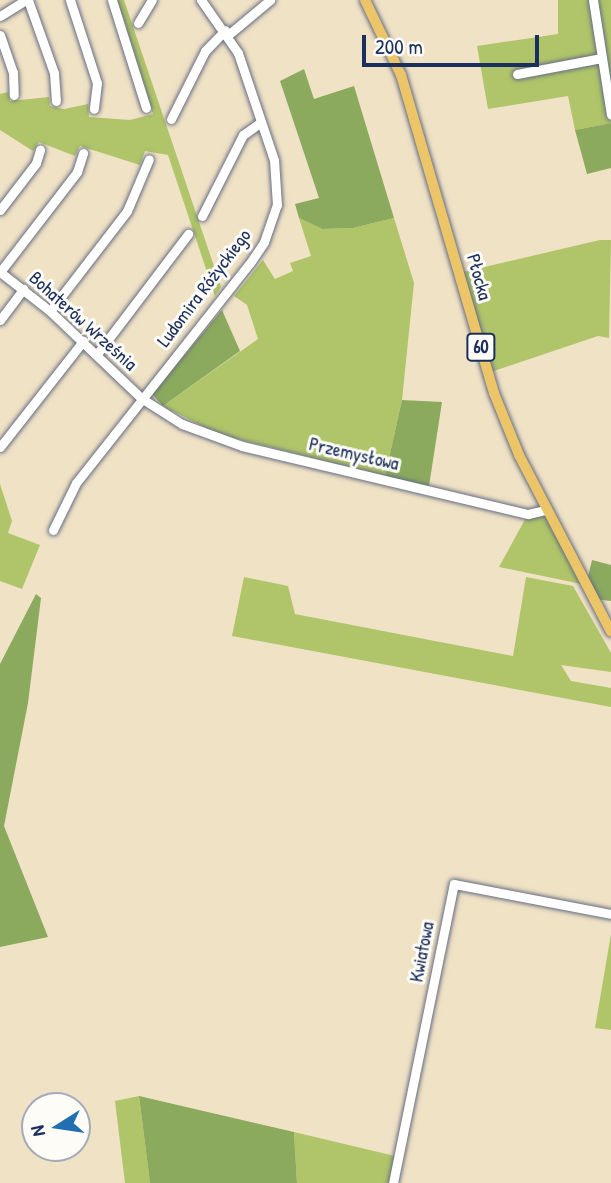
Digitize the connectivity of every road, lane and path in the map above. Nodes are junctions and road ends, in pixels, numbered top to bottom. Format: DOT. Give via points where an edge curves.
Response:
graph roads {
  1 [pos="27,0"];
  2 [pos="70,0"];
  3 [pos="112,0"];
  4 [pos="152,0"];
  5 [pos="201,0"];
  6 [pos="270,0"];
  7 [pos="365,0"];
  8 [pos="593,0"];
  9 [pos="0,16"];
  10 [pos="138,23"];
  11 [pos="227,32"];
  12 [pos="0,35"];
  13 [pos="602,58"];
  14 [pos="517,74"];
  15 [pos="14,95"];
  16 [pos="56,101"];
  17 [pos="146,108"];
  18 [pos="94,109"];
  19 [pos="611,115"];
  20 [pos="171,119"];
  21 [pos="261,122"];
  22 [pos="40,150"];
  23 [pos="83,153"];
  24 [pos="149,159"];
  25 [pos="0,210"];
  26 [pos="202,216"];
  27 [pos="188,234"];
  28 [pos="0,272"];
  29 [pos="23,289"];
  30 [pos="50,311"];
  31 [pos="0,320"];
  32 [pos="82,341"];
  33 [pos="97,354"];
  34 [pos="141,398"];
  35 [pos="158,411"];
  36 [pos="0,447"];
  37 [pos="546,510"];
  38 [pos="53,530"];
  39 [pos="611,632"];
  40 [pos="611,914"];
  41 [pos="393,1183"];
  1 -- 9 [label="street"];
  1 -- 16 [label="street" via="54,74"];
  2 -- 18 [label="street" via="97,83"];
  3 -- 17 [label="street"];
  4 -- 10 [label="street"];
  5 -- 11 [label="street, Ludomira Różyckiego"];
  6 -- 11 [label="street"];
  7 -- 37 [label="main road, Płocka / 60" via="401,75 494,393"];
  8 -- 13 [label="street"];
  11 -- 20 [label="street" via="205,51"];
  11 -- 21 [label="street, Ludomira Różyckiego"];
  12 -- 15 [label="street" via="13,72"];
  13 -- 14 [label="street"];
  13 -- 19 [label="street"];
  21 -- 26 [label="street" via="243,135"];
  21 -- 34 [label="street, Ludomira Różyckiego" via="279,191 268,234 250,263"];
  22 -- 25 [label="street" via="36,163"];
  23 -- 28 [label="street" via="77,172"];
  24 -- 30 [label="street" via="127,211"];
  27 -- 33 [label="street"];
  28 -- 29 [label="street, Bohaterów Września"];
  29 -- 30 [label="street, Bohaterów Września"];
  29 -- 31 [label="street"];
  30 -- 32 [label="street, Bohaterów Września"];
  32 -- 33 [label="street, Bohaterów Września"];
  32 -- 36 [label="street"];
  33 -- 34 [label="street, Bohaterów Września"];
  34 -- 35 [label="street, Bohaterów Września"];
  34 -- 38 [label="street, Ludomira Różyckiego" via="76,483"];
  35 -- 37 [label="street, Przemysłowa" via="242,446 528,514"];
  37 -- 39 [label="main road, Płocka / 60"];
  40 -- 41 [label="street, Kwiatowa" via="454,884"];
}
